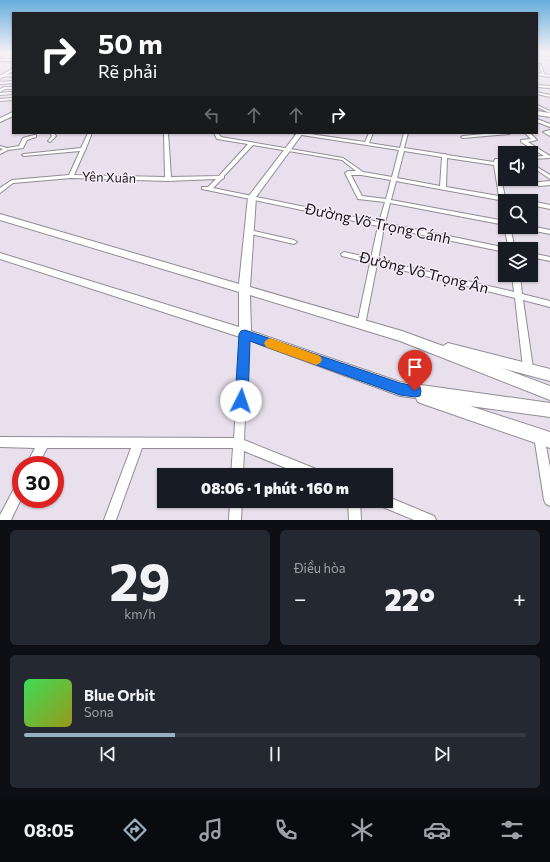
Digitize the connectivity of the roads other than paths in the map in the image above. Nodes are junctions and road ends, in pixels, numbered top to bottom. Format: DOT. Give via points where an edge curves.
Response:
graph roads {
  1 [pos="12,82"];
  2 [pos="0,83"];
  3 [pos="538,86"];
  4 [pos="542,86"];
  5 [pos="550,87"];
  6 [pos="12,88"];
  7 [pos="0,91"];
  8 [pos="11,93"];
  9 [pos="538,93"];
  10 [pos="0,94"];
  11 [pos="544,94"];
  12 [pos="550,96"];
  13 [pos="12,99"];
  14 [pos="0,100"];
  15 [pos="538,106"];
  16 [pos="12,111"];
  17 [pos="550,112"];
  18 [pos="538,113"];
  19 [pos="550,115"];
  20 [pos="0,116"];
  21 [pos="11,116"];
  22 [pos="0,120"];
  23 [pos="538,120"];
  24 [pos="550,126"];
  25 [pos="545,132"];
  26 [pos="53,134"];
  27 [pos="90,134"];
  28 [pos="166,134"];
  29 [pos="217,134"];
  30 [pos="297,134"];
  31 [pos="304,134"];
  32 [pos="337,134"];
  33 [pos="371,134"];
  34 [pos="406,134"];
  35 [pos="498,134"];
  36 [pos="527,134"];
  37 [pos="550,135"];
  38 [pos="34,136"];
  39 [pos="463,137"];
  40 [pos="334,139"];
  41 [pos="50,141"];
  42 [pos="252,143"];
  43 [pos="366,144"];
  44 [pos="0,147"];
  45 [pos="84,148"];
  46 [pos="7,149"];
  47 [pos="287,149"];
  48 [pos="402,149"];
  49 [pos="0,153"];
  50 [pos="24,155"];
  51 [pos="445,155"];
  52 [pos="549,157"];
  53 [pos="538,158"];
  54 [pos="498,160"];
  55 [pos="496,164"];
  56 [pos="538,169"];
  57 [pos="361,173"];
  58 [pos="71,176"];
  59 [pos="222,177"];
  60 [pos="550,177"];
  61 [pos="168,179"];
  62 [pos="394,179"];
  63 [pos="550,183"];
  64 [pos="539,184"];
  65 [pos="443,188"];
  66 [pos="0,191"];
  67 [pos="500,194"];
  68 [pos="252,197"];
  69 [pos="498,197"];
  70 [pos="388,200"];
  71 [pos="538,204"];
  72 [pos="550,207"];
  73 [pos="0,218"];
  74 [pos="498,222"];
  75 [pos="382,224"];
  76 [pos="538,230"];
  77 [pos="249,232"];
  78 [pos="550,232"];
  79 [pos="294,242"];
  80 [pos="498,249"];
  81 [pos="344,254"];
  82 [pos="0,256"];
  83 [pos="538,256"];
  84 [pos="550,259"];
  85 [pos="374,261"];
  86 [pos="517,282"];
  87 [pos="244,290"];
  88 [pos="518,296"];
  89 [pos="550,304"];
  90 [pos="361,324"];
  91 [pos="245,334"];
  92 [pos="402,336"];
  93 [pos="528,368"];
  94 [pos="550,375"];
  95 [pos="400,389"];
  96 [pos="550,393"];
  97 [pos="550,410"];
  98 [pos="544,438"];
  99 [pos="0,442"];
  100 [pos="44,442"];
  101 [pos="138,443"];
  102 [pos="238,444"];
  103 [pos="37,456"];
  104 [pos="237,468"];
  105 [pos="299,468"];
  106 [pos="550,500"];
  107 [pos="12,504"];
  108 [pos="393,505"];
  109 [pos="236,508"];
  110 [pos="354,508"];
  111 [pos="4,520"];
  112 [pos="110,520"];
  113 [pos="235,520"];
  114 [pos="355,520"];
  115 [pos="430,520"];
  1 -- 2 [label="street"];
  3 -- 4 [label="street"];
  4 -- 5 [label="street"];
  4 -- 11 [label="street"];
  6 -- 7 [label="street"];
  8 -- 10 [label="street"];
  9 -- 11 [label="street"];
  11 -- 12 [label="street"];
  13 -- 14 [label="street"];
  15 -- 17 [label="street"];
  16 -- 20 [label="main road"];
  18 -- 19 [label="street"];
  21 -- 22 [label="main road"];
  23 -- 24 [label="street"];
  25 -- 37 [label="street"];
  26 -- 41 [label="street"];
  27 -- 45 [label="street"];
  28 -- 61 [label="street"];
  29 -- 42 [label="street" via="219,138"];
  30 -- 47 [label="street"];
  31 -- 40 [label="street"];
  32 -- 40 [label="street"];
  33 -- 43 [label="street"];
  34 -- 48 [label="street"];
  35 -- 39 [label="street"];
  36 -- 52 [label="street" via="535,140 523,141"];
  38 -- 46 [label="street" via="25,139 21,147"];
  40 -- 43 [label="street"];
  42 -- 47 [label="street"];
  42 -- 59 [label="street"];
  43 -- 48 [label="street"];
  44 -- 46 [label="street"];
  45 -- 50 [label="street"];
  45 -- 58 [label="street"];
  46 -- 49 [label="street"];
  47 -- 57 [label="street" via="343,159"];
  47 -- 68 [label="street"];
  48 -- 51 [label="street"];
  48 -- 62 [label="street"];
  51 -- 55 [label="street"];
  51 -- 65 [label="street"];
  52 -- 53 [label="street"];
  54 -- 55 [label="street"];
  55 -- 67 [label="street"];
  56 -- 60 [label="street"];
  57 -- 62 [label="street"];
  57 -- 70 [label="street" via="348,173 360,198"];
  58 -- 61 [label="street, Yên Xuân"];
  58 -- 66 [label="street, Yên Xuân" via="12,182"];
  59 -- 61 [label="street, Yên Xuân"];
  59 -- 68 [label="street, Đường Võ Trọng Cánh" via="206,188"];
  62 -- 65 [label="street"];
  62 -- 70 [label="street"];
  63 -- 64 [label="street"];
  65 -- 69 [label="street"];
  68 -- 75 [label="street, Đường Võ Trọng Cánh"];
  68 -- 77 [label="street"];
  70 -- 74 [label="street"];
  70 -- 75 [label="street"];
  71 -- 72 [label="street"];
  73 -- 87 [label="street"];
  75 -- 80 [label="street, Đường Võ Trọng Cánh"];
  75 -- 85 [label="street"];
  76 -- 78 [label="street"];
  77 -- 79 [label="street"];
  77 -- 87 [label="street"];
  81 -- 85 [label="street, Đường Võ Trọng Ân"];
  82 -- 91 [label="street"];
  83 -- 84 [label="street"];
  85 -- 88 [label="street, Đường Võ Trọng Ân"];
  85 -- 90 [label="street"];
  86 -- 88 [label="street"];
  87 -- 90 [label="street"];
  87 -- 91 [label="street"];
  88 -- 89 [label="street, Đường Võ Trọng Ân"];
  88 -- 93 [label="street"];
  90 -- 92 [label="street"];
  91 -- 95 [label="street"];
  91 -- 102 [label="street"];
  92 -- 93 [label="street"];
  92 -- 96 [label="street"];
  93 -- 94 [label="street"];
  95 -- 97 [label="street"];
  95 -- 98 [label="street"];
  98 -- 106 [label="street"];
  99 -- 100 [label="street"];
  100 -- 101 [label="street"];
  100 -- 103 [label="street"];
  101 -- 102 [label="street"];
  101 -- 112 [label="street"];
  102 -- 104 [label="street"];
  102 -- 105 [label="street"];
  107 -- 111 [label="street"];
  108 -- 115 [label="street"];
  109 -- 113 [label="street"];
  110 -- 114 [label="street"];
}
